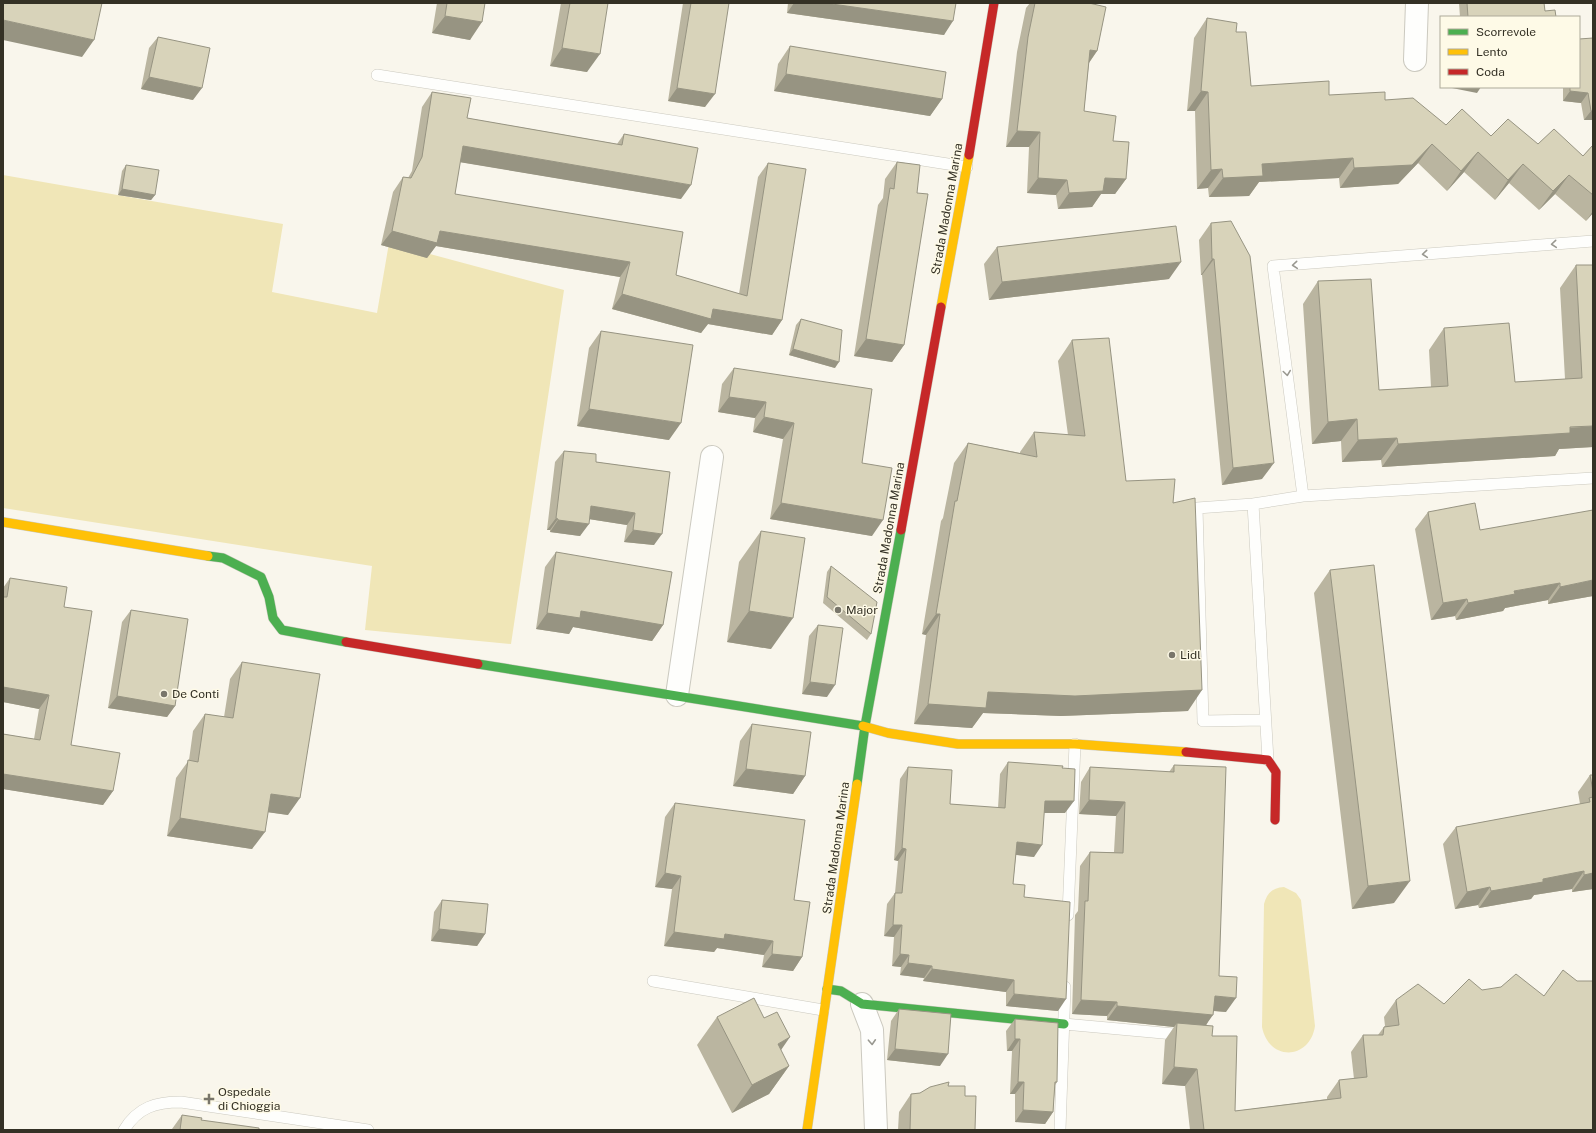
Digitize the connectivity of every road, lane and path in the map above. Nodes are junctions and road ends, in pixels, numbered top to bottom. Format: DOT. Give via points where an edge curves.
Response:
graph roads {
  1 [pos="994,3"];
  2 [pos="1417,3"];
  3 [pos="1415,60"];
  4 [pos="377,75"];
  5 [pos="967,167"];
  6 [pos="1593,241"];
  7 [pos="712,457"];
  8 [pos="1593,478"];
  9 [pos="1303,496"];
  10 [pos="1253,504"];
  11 [pos="3,522"];
  12 [pos="677,695"];
  13 [pos="1265,720"];
  14 [pos="865,726"];
  15 [pos="1075,744"];
  16 [pos="1268,760"];
  17 [pos="1275,820"];
  18 [pos="1068,923"];
  19 [pos="1066,978"];
  20 [pos="653,981"];
  21 [pos="827,989"];
  22 [pos="862,1004"];
  23 [pos="823,1010"];
  24 [pos="1064,1024"];
  25 [pos="1197,1036"];
  26 [pos="305,1125"];
  27 [pos="124,1130"];
  28 [pos="368,1130"];
  29 [pos="807,1130"];
  30 [pos="876,1130"];
  31 [pos="1060,1130"];
  1 -- 5 [label="street, Strada Madonna Marina"];
  2 -- 3 [label="street"];
  4 -- 5 [label="lane"];
  5 -- 14 [label="street, Strada Madonna Marina"];
  6 -- 9 [label="lane, one-way" via="1273,266"];
  7 -- 12 [label="street"];
  8 -- 9 [label="lane"];
  9 -- 10 [label="lane"];
  10 -- 13 [label="lane"];
  10 -- 13 [label="lane" via="1197,508 1203,721"];
  11 -- 12 [label="street" via="224,558 261,577 272,618 282,630"];
  12 -- 14 [label="street"];
  13 -- 16 [label="lane"];
  14 -- 15 [label="street" via="888,733 958,744"];
  14 -- 21 [label="street, Strada Madonna Marina"];
  15 -- 16 [label="street"];
  15 -- 18 [label="lane"];
  16 -- 17 [label="street" via="1276,772"];
  19 -- 24 [label="lane"];
  20 -- 23 [label="lane"];
  21 -- 22 [label="street" via="841,991"];
  21 -- 23 [label="street, Strada Madonna Marina"];
  22 -- 24 [label="street"];
  22 -- 30 [label="street, one-way" via="872,1030"];
  23 -- 29 [label="street, Strada Madonna Marina"];
  24 -- 25 [label="lane"];
  24 -- 31 [label="lane"];
  26 -- 27 [label="lane" via="181,1102 160,1102 142,1110"];
  26 -- 28 [label="lane"];
}
